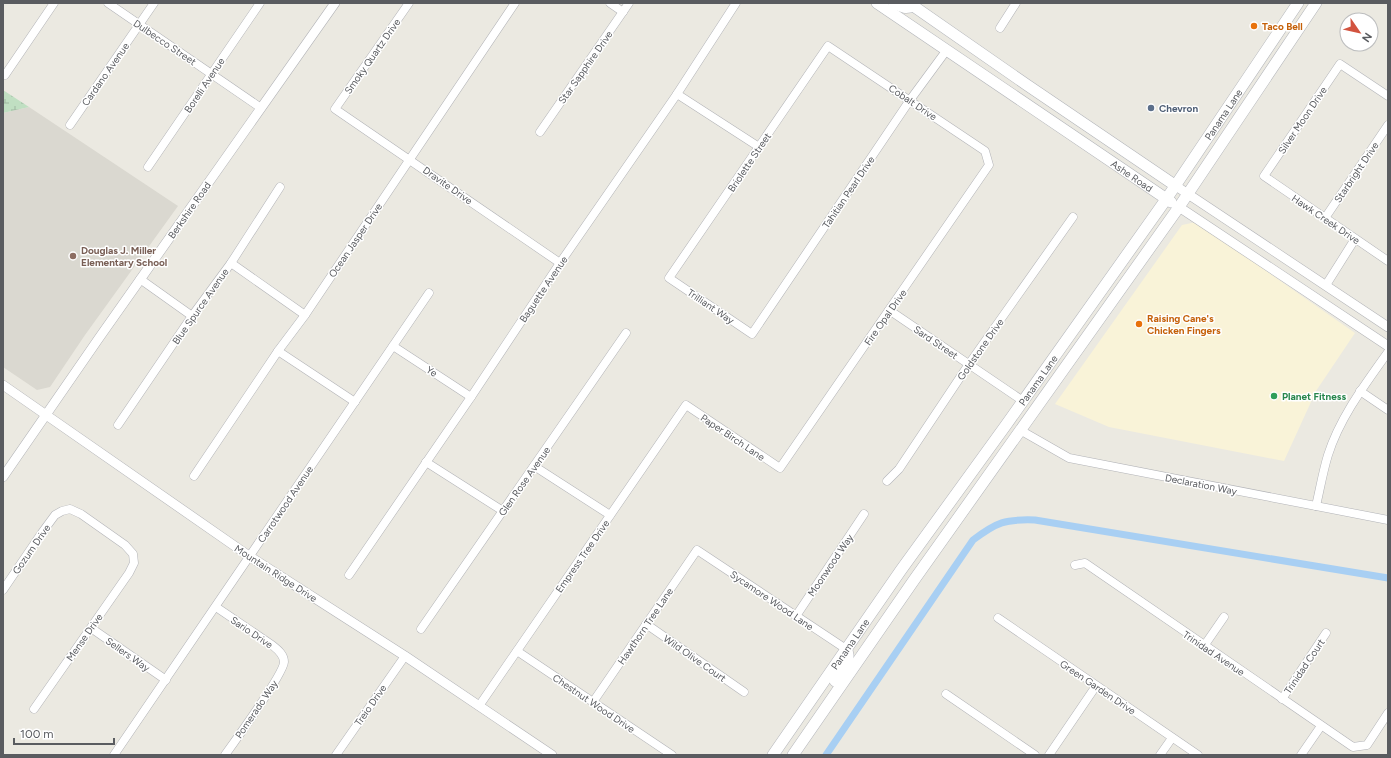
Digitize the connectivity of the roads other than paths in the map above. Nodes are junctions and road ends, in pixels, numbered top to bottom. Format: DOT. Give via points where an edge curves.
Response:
graph roads {
  1 [pos="54,3"];
  2 [pos="108,3"];
  3 [pos="154,3"];
  4 [pos="260,3"];
  5 [pos="335,3"];
  6 [pos="409,3"];
  7 [pos="516,3"];
  8 [pos="610,3"];
  9 [pos="630,3"];
  10 [pos="736,3"];
  11 [pos="877,3"];
  12 [pos="894,3"];
  13 [pos="1016,3"];
  14 [pos="1298,3"];
  15 [pos="1316,3"];
  16 [pos="913,4"];
  17 [pos="623,12"];
  18 [pos="139,24"];
  19 [pos="1000,28"];
  20 [pos="828,46"];
  21 [pos="946,51"];
  22 [pos="212,74"];
  23 [pos="1012,74"];
  24 [pos="4,75"];
  25 [pos="1003,88"];
  26 [pos="677,94"];
  27 [pos="1388,96"];
  28 [pos="910,100"];
  29 [pos="261,108"];
  30 [pos="335,109"];
  31 [pos="1070,114"];
  32 [pos="70,125"];
  33 [pos="1388,125"];
  34 [pos="540,132"];
  35 [pos="759,147"];
  36 [pos="410,159"];
  37 [pos="989,165"];
  38 [pos="148,167"];
  39 [pos="1264,176"];
  40 [pos="1176,186"];
  41 [pos="280,187"];
  42 [pos="1188,193"];
  43 [pos="1167,198"];
  44 [pos="1179,207"];
  45 [pos="1073,217"];
  46 [pos="1325,218"];
  47 [pos="1355,239"];
  48 [pos="1387,259"];
  49 [pos="231,263"];
  50 [pos="560,263"];
  51 [pos="669,278"];
  52 [pos="140,279"];
  53 [pos="1326,285"];
  54 [pos="430,293"];
  55 [pos="889,310"];
  56 [pos="305,314"];
  57 [pos="192,316"];
  58 [pos="1388,327"];
  59 [pos="626,333"];
  60 [pos="752,334"];
  61 [pos="393,346"];
  62 [pos="1388,346"];
  63 [pos="278,350"];
  64 [pos="1388,352"];
  65 [pos="968,364"];
  66 [pos="3,385"];
  67 [pos="1360,391"];
  68 [pos="471,397"];
  69 [pos="1023,401"];
  70 [pos="355,402"];
  71 [pos="686,405"];
  72 [pos="1388,410"];
  73 [pos="45,414"];
  74 [pos="118,425"];
  75 [pos="1020,430"];
  76 [pos="426,462"];
  77 [pos="534,466"];
  78 [pos="780,468"];
  79 [pos="194,476"];
  80 [pos="3,477"];
  81 [pos="887,481"];
  82 [pos="1316,506"];
  83 [pos="503,511"];
  84 [pos="864,514"];
  85 [pos="610,515"];
  86 [pos="1388,519"];
  87 [pos="697,550"];
  88 [pos="249,556"];
  89 [pos="134,563"];
  90 [pos="1075,565"];
  91 [pos="348,575"];
  92 [pos="3,590"];
  93 [pos="216,607"];
  94 [pos="796,616"];
  95 [pos="1224,617"];
  96 [pos="998,618"];
  97 [pos="646,624"];
  98 [pos="91,628"];
  99 [pos="421,629"];
  100 [pos="1326,633"];
  101 [pos="1204,646"];
  102 [pos="846,649"];
  103 [pos="517,651"];
  104 [pos="405,656"];
  105 [pos="285,661"];
  106 [pos="166,680"];
  107 [pos="1096,686"];
  108 [pos="744,692"];
  109 [pos="946,694"];
  110 [pos="1282,699"];
  111 [pos="830,701"];
  112 [pos="593,702"];
  113 [pos="479,706"];
  114 [pos="34,709"];
  115 [pos="1388,713"];
  116 [pos="1321,726"];
  117 [pos="1172,738"];
  118 [pos="114,755"];
  119 [pos="225,755"];
  120 [pos="336,755"];
  121 [pos="552,755"];
  122 [pos="672,755"];
  123 [pos="774,755"];
  124 [pos="793,755"];
  125 [pos="1035,755"];
  126 [pos="1049,755"];
  127 [pos="1160,755"];
  128 [pos="1198,755"];
  129 [pos="1301,755"];
  1 -- 24 [label="street"];
  2 -- 18 [label="street, Dulbecco Street"];
  3 -- 18 [label="street, Cardano Avenue"];
  4 -- 22 [label="street, Borelli Avenue"];
  5 -- 29 [label="street, Berkshire Road"];
  6 -- 30 [label="street, Smoky Quartz Drive"];
  7 -- 36 [label="street, Ocean Jasper Drive"];
  8 -- 17 [label="street"];
  9 -- 17 [label="street, Star Sapphire Drive"];
  10 -- 26 [label="street, Baguette Avenue"];
  11 -- 21 [label="main road, Ashe Road"];
  12 -- 16 [label="main road" via="902,8"];
  13 -- 19 [label="street"];
  14 -- 40 [label="main road, Panama Lane"];
  15 -- 42 [label="main road, Panama Lane"];
  16 -- 23 [label="main road, Ashe Road"];
  17 -- 34 [label="street, Star Sapphire Drive"];
  18 -- 22 [label="street, Dulbecco Street"];
  18 -- 32 [label="street, Cardano Avenue"];
  20 -- 28 [label="street, Cobalt Drive"];
  20 -- 35 [label="street, Briolette Street"];
  21 -- 23 [label="main road" via="955,47 962,48 1000,72"];
  21 -- 25 [label="main road, Ashe Road"];
  21 -- 28 [label="street, Tahitian Pearl Drive"];
  22 -- 29 [label="street, Dulbecco Street"];
  22 -- 38 [label="street, Borelli Avenue"];
  23 -- 31 [label="main road, Ashe Road"];
  25 -- 31 [label="main road" via="1018,87 1059,113"];
  25 -- 43 [label="main road, Ashe Road"];
  26 -- 35 [label="street"];
  26 -- 50 [label="street, Baguette Avenue"];
  27 -- 39 [label="street, Silver Moon Drive" via="1340,64"];
  28 -- 37 [label="street, Cobalt Drive" via="986,151"];
  28 -- 60 [label="street, Tahitian Pearl Drive"];
  29 -- 52 [label="street, Berkshire Road"];
  30 -- 36 [label="street, Dravite Drive"];
  31 -- 40 [label="main road, Ashe Road"];
  33 -- 46 [label="street, Starbright Drive"];
  35 -- 51 [label="street, Briolette Street"];
  36 -- 50 [label="street, Dravite Drive"];
  36 -- 56 [label="street, Ocean Jasper Drive"];
  37 -- 55 [label="street, Fire Opal Drive"];
  39 -- 46 [label="street, Hawk Creek Drive"];
  40 -- 42 [label="street, Ashe Road"];
  40 -- 43 [label="main road, Panama Lane"];
  41 -- 49 [label="street, Blue Spurce Avenue"];
  42 -- 44 [label="main road, Panama Lane"];
  42 -- 53 [label="street, Ashe Road"];
  43 -- 44 [label="main road, Ashe Road"];
  43 -- 69 [label="main road, Panama Lane"];
  44 -- 62 [label="street, Ashe Road"];
  44 -- 75 [label="main road, Panama Lane"];
  45 -- 65 [label="street, Goldstone Drive"];
  46 -- 47 [label="street, Hawk Creek Drive"];
  47 -- 48 [label="street, Hawk Creek Drive"];
  47 -- 53 [label="street"];
  49 -- 56 [label="street"];
  49 -- 57 [label="street, Blue Spurce Avenue"];
  50 -- 68 [label="street, Baguette Avenue"];
  51 -- 60 [label="street, Trilliant Way"];
  52 -- 57 [label="street"];
  52 -- 73 [label="street, Berkshire Road"];
  53 -- 58 [label="street, Ashe Road"];
  54 -- 61 [label="street, Carrotwood Avenue"];
  55 -- 65 [label="street, Sard Street"];
  55 -- 78 [label="street, Fire Opal Drive"];
  56 -- 63 [label="street, Ocean Jasper Drive"];
  57 -- 74 [label="street, Blue Spurce Avenue"];
  59 -- 77 [label="street, Glen Rose Avenue"];
  61 -- 68 [label="street, Ye"];
  61 -- 70 [label="street, Carrotwood Avenue"];
  63 -- 70 [label="street"];
  63 -- 79 [label="street, Ocean Jasper Drive"];
  64 -- 67 [label="street"];
  65 -- 69 [label="street, Sard Street"];
  65 -- 81 [label="street, Goldstone Drive" via="894,475"];
  66 -- 73 [label="street, Mountain Ridge Drive"];
  67 -- 72 [label="street"];
  67 -- 82 [label="street" via="1342,422 1328,454"];
  68 -- 76 [label="street, Baguette Avenue"];
  69 -- 75 [label="main road"];
  69 -- 102 [label="main road, Panama Lane"];
  70 -- 88 [label="street, Carrotwood Avenue"];
  71 -- 78 [label="street, Paper Birch Lane"];
  71 -- 85 [label="street, Empress Tree Drive"];
  73 -- 80 [label="street, Berkshire Road"];
  73 -- 88 [label="street, Mountain Ridge Drive"];
  75 -- 82 [label="street, Declaration Way" via="1069,458"];
  75 -- 111 [label="main road, Panama Lane"];
  76 -- 83 [label="street"];
  76 -- 91 [label="street, Baguette Avenue"];
  77 -- 83 [label="street, Glen Rose Avenue"];
  77 -- 85 [label="street"];
  82 -- 86 [label="street, Declaration Way"];
  83 -- 99 [label="street, Glen Rose Avenue"];
  84 -- 94 [label="street, Moonwood Way"];
  85 -- 103 [label="street, Empress Tree Drive"];
  87 -- 94 [label="street, Sycamore Wood Lane"];
  87 -- 97 [label="street, Hawthorn Tree Lane"];
  88 -- 93 [label="street, Carrotwood Avenue"];
  88 -- 104 [label="street, Mountain Ridge Drive"];
  89 -- 92 [label="street, Gozum Drive" via="133,554 125,545 70,509 55,515"];
  89 -- 98 [label="street, Mense Drive"];
  90 -- 101 [label="street, Trinidad Avenue" via="1085,563"];
  93 -- 105 [label="street, Sario Drive" via="281,652"];
  93 -- 106 [label="street, Carrotwood Avenue"];
  94 -- 102 [label="street, Sycamore Wood Lane"];
  95 -- 101 [label="street"];
  96 -- 107 [label="street, Green Garden Drive"];
  97 -- 108 [label="street, Wild Olive Court"];
  97 -- 112 [label="street, Hawthorn Tree Lane"];
  98 -- 106 [label="street, Sellers Way"];
  98 -- 114 [label="street, Mense Drive"];
  100 -- 110 [label="street, Trinidad Court"];
  101 -- 110 [label="street, Trinidad Avenue"];
  102 -- 111 [label="main road" via="848,661 828,692"];
  102 -- 123 [label="main road, Panama Lane"];
  103 -- 112 [label="street, Chestnut Wood Drive"];
  103 -- 113 [label="street, Empress Tree Drive"];
  104 -- 113 [label="street, Mountain Ridge Drive"];
  104 -- 120 [label="street, Treio Drive"];
  105 -- 119 [label="street, Pomerado Way" via="274,684"];
  106 -- 118 [label="street, Carrotwood Avenue"];
  107 -- 117 [label="street, Green Garden Drive"];
  107 -- 126 [label="street"];
  109 -- 125 [label="street"];
  110 -- 116 [label="street, Trinidad Avenue"];
  111 -- 124 [label="main road, Panama Lane"];
  112 -- 122 [label="street, Chestnut Wood Drive"];
  113 -- 121 [label="street, Mountain Ridge Drive"];
  115 -- 116 [label="street, Trinidad Avenue" via="1366,745 1353,747"];
  116 -- 129 [label="street"];
  117 -- 127 [label="street"];
  117 -- 128 [label="street, Green Garden Drive"];
}
